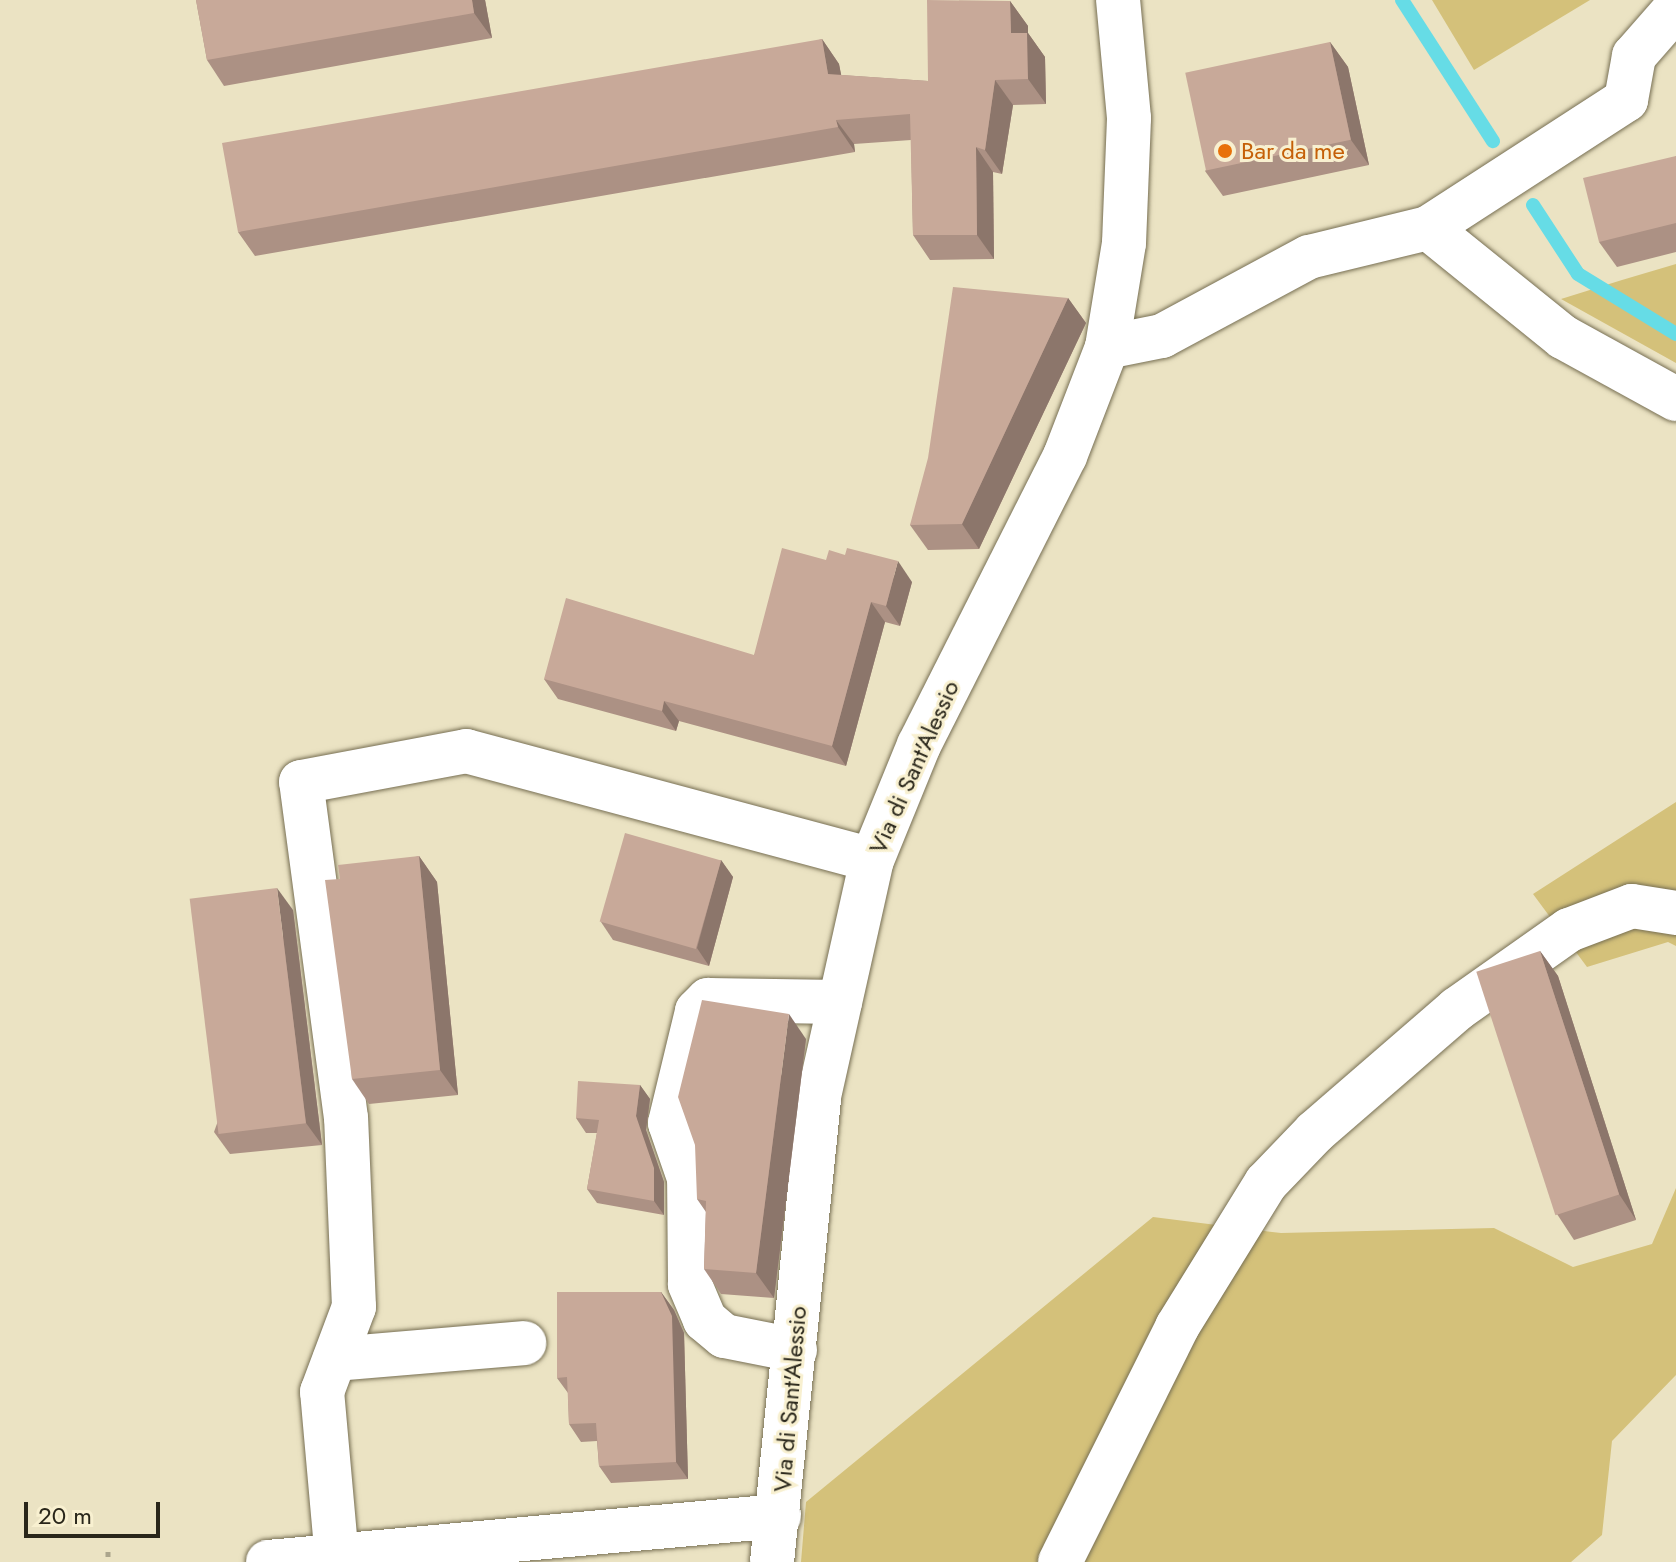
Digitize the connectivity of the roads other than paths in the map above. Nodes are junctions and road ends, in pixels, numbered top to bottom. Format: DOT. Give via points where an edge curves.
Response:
graph roads {
  1 [pos="1118,0"];
  2 [pos="1676,8"];
  3 [pos="1428,228"];
  4 [pos="1107,347"];
  5 [pos="1676,399"];
  6 [pos="872,860"];
  7 [pos="1676,913"];
  8 [pos="840,1002"];
  9 [pos="524,1343"];
  10 [pos="795,1350"];
  11 [pos="335,1359"];
  12 [pos="779,1516"];
  13 [pos="337,1559"];
  14 [pos="268,1562"];
  15 [pos="772,1562"];
  16 [pos="1060,1562"];
  1 -- 4 [label="street, Via di Sant'Alessio" via="1129,118 1124,243"];
  2 -- 3 [label="street" via="1634,56 1626,100"];
  3 -- 4 [label="street" via="1309,257 1162,336"];
  3 -- 5 [label="street" via="1563,337"];
  4 -- 6 [label="street, Via di Sant'Alessio" via="1065,456 919,745"];
  6 -- 8 [label="street, Via di Sant'Alessio"];
  6 -- 11 [label="street" via="466,751 301,782 346,1118 354,1307"];
  7 -- 16 [label="street" via="1632,906 1569,930 1457,1009 1305,1142 1266,1183 1177,1327"];
  8 -- 10 [label="street, Via di Sant'Alessio" via="820,1092"];
  8 -- 10 [label="street" via="708,1000 697,1011 670,1123 689,1178 690,1284 705,1320 724,1336"];
  9 -- 11 [label="street"];
  10 -- 12 [label="street, Via di Sant'Alessio"];
  11 -- 13 [label="street" via="322,1392"];
  12 -- 13 [label="street"];
  12 -- 15 [label="street, Via di Sant'Alessio"];
  13 -- 14 [label="street"];
}
